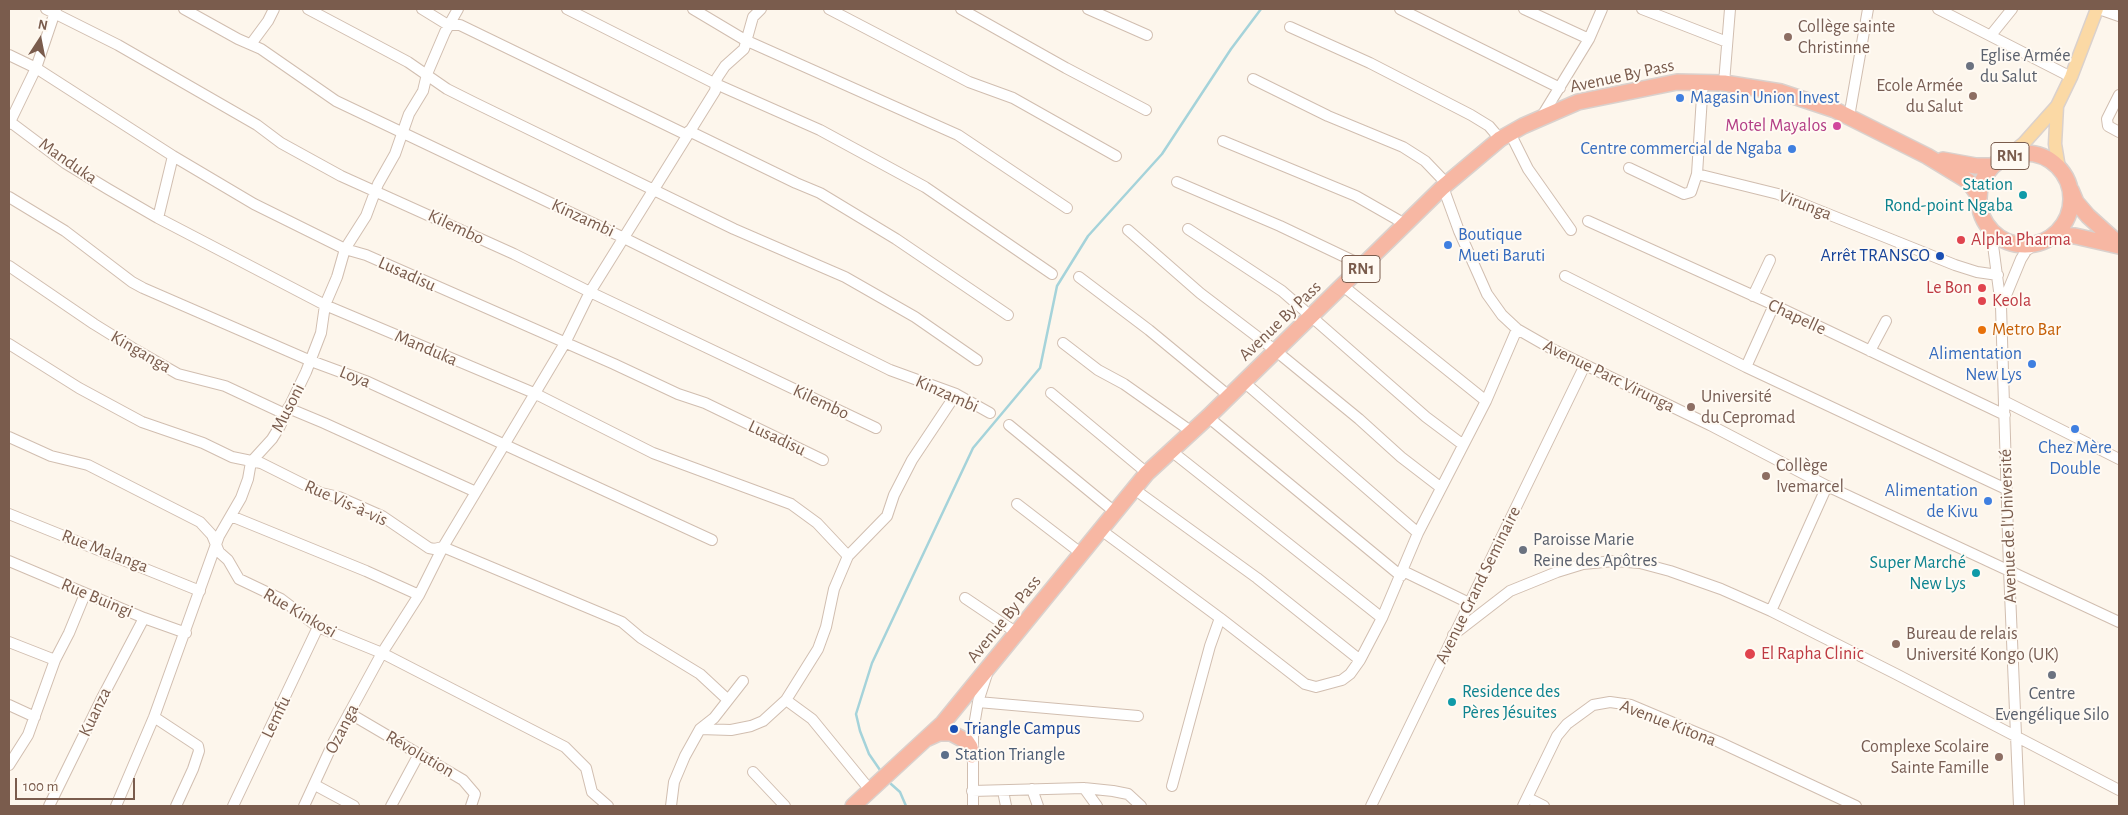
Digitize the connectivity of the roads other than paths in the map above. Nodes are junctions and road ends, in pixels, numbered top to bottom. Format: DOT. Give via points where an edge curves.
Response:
graph roads {
  1 [pos="184,9"];
  2 [pos="274,9"];
  3 [pos="308,9"];
  4 [pos="422,9"];
  5 [pos="458,9"];
  6 [pos="567,9"];
  7 [pos="693,9"];
  8 [pos="761,9"];
  9 [pos="829,9"];
  10 [pos="961,9"];
  11 [pos="1088,9"];
  12 [pos="1400,9"];
  13 [pos="1524,9"];
  14 [pos="1602,9"];
  15 [pos="1642,9"];
  16 [pos="1730,9"];
  17 [pos="1868,9"];
  18 [pos="1938,9"];
  19 [pos="2012,9"];
  20 [pos="2098,9"];
  21 [pos="52,10"];
  22 [pos="2119,16"];
  23 [pos="448,25"];
  24 [pos="1290,27"];
  25 [pos="1147,35"];
  26 [pos="1991,35"];
  27 [pos="1589,39"];
  28 [pos="745,40"];
  29 [pos="1727,42"];
  30 [pos="251,44"];
  31 [pos="9,55"];
  32 [pos="36,68"];
  33 [pos="427,74"];
  34 [pos="2071,77"];
  35 [pos="1253,80"];
  36 [pos="1703,81"];
  37 [pos="1724,83"];
  38 [pos="716,84"];
  39 [pos="1560,88"];
  40 [pos="2119,95"];
  41 [pos="2057,106"];
  42 [pos="1146,110"];
  43 [pos="1542,116"];
  44 [pos="1849,117"];
  45 [pos="9,122"];
  46 [pos="2119,132"];
  47 [pos="402,133"];
  48 [pos="688,133"];
  49 [pos="1505,136"];
  50 [pos="1223,141"];
  51 [pos="172,156"];
  52 [pos="1116,156"];
  53 [pos="1927,156"];
  54 [pos="2008,156"];
  55 [pos="1994,166"];
  56 [pos="1629,168"];
  57 [pos="2059,168"];
  58 [pos="1696,174"];
  59 [pos="1177,182"];
  60 [pos="1445,186"];
  61 [pos="2069,186"];
  62 [pos="653,190"];
  63 [pos="375,192"];
  64 [pos="1979,196"];
  65 [pos="9,197"];
  66 [pos="1067,208"];
  67 [pos="158,218"];
  68 [pos="1588,221"];
  69 [pos="1405,224"];
  70 [pos="1188,229"];
  71 [pos="1128,230"];
  72 [pos="1571,230"];
  73 [pos="1991,230"];
  74 [pos="2054,235"];
  75 [pos="624,238"];
  76 [pos="2037,243"];
  77 [pos="2119,245"];
  78 [pos="345,249"];
  79 [pos="1770,260"];
  80 [pos="9,266"];
  81 [pos="1364,266"];
  82 [pos="1052,274"];
  83 [pos="1998,275"];
  84 [pos="1565,276"];
  85 [pos="1079,277"];
  86 [pos="1343,286"];
  87 [pos="590,292"];
  88 [pos="1753,296"];
  89 [pos="325,305"];
  90 [pos="1774,305"];
  91 [pos="2001,306"];
  92 [pos="1008,315"];
  93 [pos="1311,316"];
  94 [pos="1886,322"];
  95 [pos="1518,329"];
  96 [pos="565,343"];
  97 [pos="1063,343"];
  98 [pos="9,344"];
  99 [pos="1276,351"];
  100 [pos="1870,352"];
  101 [pos="311,360"];
  102 [pos="977,360"];
  103 [pos="1585,365"];
  104 [pos="1746,367"];
  105 [pos="1244,382"];
  106 [pos="1051,392"];
  107 [pos="534,393"];
  108 [pos="956,394"];
  109 [pos="1229,396"];
  110 [pos="1486,401"];
  111 [pos="2004,401"];
  112 [pos="286,411"];
  113 [pos="990,413"];
  114 [pos="2005,416"];
  115 [pos="1208,417"];
  116 [pos="1009,425"];
  117 [pos="876,428"];
  118 [pos="1192,432"];
  119 [pos="9,437"];
  120 [pos="1462,444"];
  121 [pos="504,445"];
  122 [pos="1170,450"];
  123 [pos="2119,459"];
  124 [pos="823,460"];
  125 [pos="251,462"];
  126 [pos="1147,473"];
  127 [pos="1440,486"];
  128 [pos="1827,486"];
  129 [pos="1134,489"];
  130 [pos="2006,490"];
  131 [pos="476,492"];
  132 [pos="1017,504"];
  133 [pos="1116,513"];
  134 [pos="9,514"];
  135 [pos="231,516"];
  136 [pos="1101,530"];
  137 [pos="1418,532"];
  138 [pos="712,540"];
  139 [pos="216,544"];
  140 [pos="444,547"];
  141 [pos="1082,554"];
  142 [pos="848,556"];
  143 [pos="9,561"];
  144 [pos="2009,569"];
  145 [pos="1402,573"];
  146 [pos="200,591"];
  147 [pos="85,594"];
  148 [pos="419,595"];
  149 [pos="965,598"];
  150 [pos="1469,603"];
  151 [pos="1771,612"];
  152 [pos="144,618"];
  153 [pos="1220,618"];
  154 [pos="1382,618"];
  155 [pos="2119,622"];
  156 [pos="318,627"];
  157 [pos="186,633"];
  158 [pos="1016,634"];
  159 [pos="1453,635"];
  160 [pos="9,642"];
  161 [pos="382,653"];
  162 [pos="55,660"];
  163 [pos="1360,660"];
  164 [pos="990,666"];
  165 [pos="743,681"];
  166 [pos="728,700"];
  167 [pos="786,700"];
  168 [pos="978,702"];
  169 [pos="9,705"];
  170 [pos="349,713"];
  171 [pos="1138,716"];
  172 [pos="35,717"];
  173 [pos="154,717"];
  174 [pos="700,730"];
  175 [pos="2016,738"];
  176 [pos="925,740"];
  177 [pos="420,754"];
  178 [pos="972,755"];
  179 [pos="9,765"];
  180 [pos="753,772"];
  181 [pos="315,785"];
  182 [pos="1172,786"];
  183 [pos="1084,788"];
  184 [pos="1032,789"];
  185 [pos="870,790"];
  186 [pos="2119,790"];
  187 [pos="972,791"];
  188 [pos="1003,791"];
  189 [pos="1526,802"];
  190 [pos="50,806"];
  191 [pos="116,806"];
  192 [pos="176,806"];
  193 [pos="233,806"];
  194 [pos="304,806"];
  195 [pos="354,806"];
  196 [pos="391,806"];
  197 [pos="471,806"];
  198 [pos="608,806"];
  199 [pos="671,806"];
  200 [pos="785,806"];
  201 [pos="853,806"];
  202 [pos="973,806"];
  203 [pos="1006,806"];
  204 [pos="1038,806"];
  205 [pos="1097,806"];
  206 [pos="1141,806"];
  207 [pos="1371,806"];
  208 [pos="1544,806"];
  209 [pos="1856,806"];
  210 [pos="2019,806"];
  1 -- 30 [label="street, Kinzambi"];
  2 -- 30 [label="street"];
  3 -- 33 [label="street"];
  4 -- 23 [label="street"];
  5 -- 23 [label="street, Musoni"];
  6 -- 38 [label="street"];
  7 -- 28 [label="street"];
  8 -- 28 [label="street, Ozanga" via="753,17"];
  9 -- 52 [label="street" via="969,82 1013,98"];
  10 -- 42 [label="street"];
  11 -- 25 [label="street"];
  12 -- 39 [label="street"];
  13 -- 27 [label="street"];
  14 -- 27 [label="street"];
  15 -- 29 [label="street"];
  16 -- 29 [label="street"];
  17 -- 44 [label="street"];
  18 -- 26 [label="street"];
  19 -- 26 [label="street"];
  20 -- 22 [label="street"];
  20 -- 34 [label="main road"];
  21 -- 32 [label="street"];
  21 -- 63 [label="street, Kilembo" via="257,125 281,143"];
  23 -- 33 [label="street, Musoni"];
  23 -- 48 [label="street" via="460,25"];
  24 -- 49 [label="street" via="1370,63"];
  26 -- 34 [label="street"];
  27 -- 39 [label="street"];
  28 -- 38 [label="street, Ozanga" via="744,49 725,66"];
  28 -- 66 [label="street" via="958,135"];
  29 -- 37 [label="street"];
  30 -- 47 [label="street, Kinzambi" via="336,101"];
  31 -- 32 [label="street, Lusadisu"];
  32 -- 45 [label="street"];
  32 -- 51 [label="street, Lusadisu"];
  33 -- 47 [label="street, Musoni"];
  33 -- 62 [label="street" via="447,89"];
  34 -- 41 [label="main road"];
  35 -- 60 [label="street" via="1403,147 1425,162"];
  36 -- 37 [label="highway, Avenue By Pass / RN1"];
  36 -- 43 [label="highway, Avenue By Pass / RN1" via="1656,85 1595,98"];
  36 -- 58 [label="street"];
  37 -- 44 [label="highway, Avenue By Pass / RN1" via="1781,92"];
  38 -- 48 [label="street, Ozanga"];
  38 -- 82 [label="street" via="820,130 925,187"];
  39 -- 43 [label="street"];
  40 -- 46 [label="street" via="2107,119 2108,126"];
  41 -- 54 [label="main road"];
  41 -- 57 [label="main road" via="2055,144"];
  43 -- 49 [label="highway, Avenue By Pass / RN1"];
  44 -- 53 [label="highway, Avenue By Pass / RN1"];
  45 -- 67 [label="street, Manduka" via="65,163"];
  47 -- 63 [label="street, Musoni"];
  47 -- 75 [label="street, Kinzambi"];
  48 -- 62 [label="street, Ozanga"];
  48 -- 92 [label="street" via="820,193 896,239"];
  49 -- 60 [label="highway, Avenue By Pass / RN1"];
  49 -- 72 [label="street"];
  50 -- 69 [label="street" via="1356,196"];
  51 -- 67 [label="street"];
  51 -- 78 [label="street, Lusadisu" via="254,204"];
  53 -- 55 [label="highway, RN1" via="1962,164"];
  53 -- 64 [label="highway, RN1" via="1968,181"];
  54 -- 55 [label="highway, RN1"];
  54 -- 57 [label="highway, RN1" via="2039,155"];
  55 -- 64 [label="highway, RN1" via="1984,180"];
  56 -- 58 [label="street" via="1684,194 1692,192"];
  57 -- 61 [label="highway, RN1"];
  58 -- 83 [label="street, Virunga" via="1778,194 1955,265"];
  59 -- 81 [label="street"];
  60 -- 69 [label="highway, Avenue By Pass / RN1"];
  60 -- 95 [label="street, Avenue Parc Virunga" via="1459,231 1487,294 1502,316"];
  61 -- 74 [label="highway, RN1" via="2068,216"];
  61 -- 77 [label="highway, RN1" via="2076,202"];
  62 -- 75 [label="street, Ozanga"];
  62 -- 102 [label="street" via="845,277 915,317"];
  63 -- 78 [label="street, Musoni" via="358,231"];
  63 -- 87 [label="street, Kilembo"];
  64 -- 73 [label="highway, RN1" via="1982,214"];
  65 -- 101 [label="street, Loya" via="65,231 143,288"];
  67 -- 89 [label="street, Manduka"];
  68 -- 88 [label="street, Chapelle"];
  69 -- 81 [label="highway, Avenue By Pass / RN1"];
  70 -- 93 [label="street" via="1282,291"];
  71 -- 99 [label="street" via="1200,293"];
  73 -- 76 [label="highway, RN1" via="2012,243"];
  73 -- 83 [label="street, Avenue de l'Université"];
  74 -- 76 [label="highway, RN1"];
  74 -- 77 [label="highway, RN1"];
  75 -- 87 [label="street, Ozanga"];
  75 -- 108 [label="street, Kinzambi" via="890,370"];
  76 -- 91 [label="street" via="2021,259"];
  78 -- 89 [label="street, Musoni"];
  78 -- 96 [label="street, Lusadisu" via="366,255"];
  79 -- 88 [label="street"];
  80 -- 112 [label="street, Kinganga" via="111,335 178,374 225,386"];
  81 -- 86 [label="highway, Avenue By Pass / RN1"];
  83 -- 91 [label="street, Avenue de l'Université"];
  84 -- 104 [label="street"];
  85 -- 109 [label="street"];
  86 -- 93 [label="highway, Avenue By Pass / RN1"];
  86 -- 110 [label="street"];
  87 -- 96 [label="street, Ozanga"];
  87 -- 117 [label="street, Kilembo"];
  88 -- 90 [label="street, Chapelle"];
  89 -- 101 [label="street, Musoni"];
  89 -- 107 [label="street, Manduka"];
  90 -- 100 [label="street, Chapelle"];
  90 -- 104 [label="street"];
  91 -- 111 [label="street, Avenue de l'Université"];
  93 -- 99 [label="highway, Avenue By Pass / RN1"];
  93 -- 120 [label="street" via="1426,417"];
  94 -- 100 [label="street"];
  95 -- 103 [label="street, Avenue Parc Virunga"];
  95 -- 110 [label="street"];
  96 -- 107 [label="street, Ozanga"];
  96 -- 124 [label="street, Lusadisu" via="705,403"];
  97 -- 118 [label="street"];
  98 -- 125 [label="street, Rue Vis-à-vis" via="142,422"];
  99 -- 105 [label="highway, Avenue By Pass / RN1"];
  99 -- 127 [label="street" via="1401,458"];
  100 -- 114 [label="street, Chapelle"];
  101 -- 112 [label="street, Musoni"];
  101 -- 121 [label="street, Loya" via="368,382"];
  103 -- 128 [label="street, Avenue Parc Virunga"];
  103 -- 150 [label="street, Avenue Grand Seminaire"];
  104 -- 130 [label="street"];
  105 -- 109 [label="highway, Avenue By Pass / RN1"];
  105 -- 137 [label="street"];
  106 -- 126 [label="street"];
  107 -- 121 [label="street, Ozanga"];
  107 -- 142 [label="street, Manduka" via="652,453 791,504 817,523"];
  108 -- 113 [label="street, Kinzambi"];
  108 -- 142 [label="street" via="912,460 887,516"];
  109 -- 115 [label="highway, Avenue By Pass / RN1"];
  110 -- 120 [label="street"];
  111 -- 114 [label="street, Avenue de l'Université"];
  111 -- 123 [label="street"];
  112 -- 125 [label="street, Musoni" via="272,438"];
  112 -- 131 [label="street, Kinganga" via="333,427"];
  114 -- 130 [label="street, Avenue de l'Université"];
  115 -- 118 [label="highway, Avenue By Pass / RN1"];
  115 -- 145 [label="street"];
  116 -- 133 [label="street"];
  118 -- 122 [label="highway, Avenue By Pass / RN1"];
  119 -- 139 [label="street, Rue Kinkosi" via="51,456 88,465 174,508 200,522"];
  120 -- 127 [label="street"];
  121 -- 131 [label="street, Ozanga"];
  121 -- 138 [label="street, Loya"];
  122 -- 126 [label="highway, Avenue By Pass / RN1"];
  122 -- 154 [label="street"];
  125 -- 135 [label="street, Musoni" via="248,479"];
  125 -- 140 [label="street, Rue Vis-à-vis" via="261,463 321,493 372,511 429,548"];
  126 -- 129 [label="highway, Avenue By Pass / RN1"];
  127 -- 137 [label="street"];
  128 -- 144 [label="street, Avenue Parc Virunga"];
  128 -- 151 [label="street"];
  129 -- 133 [label="highway, Avenue By Pass / RN1"];
  129 -- 163 [label="street" via="1257,578"];
  130 -- 144 [label="street, Avenue de l'Université"];
  131 -- 140 [label="street, Ozanga"];
  132 -- 141 [label="street"];
  133 -- 136 [label="highway, Avenue By Pass / RN1"];
  134 -- 146 [label="street, Rue Malanga"];
  135 -- 139 [label="street, Musoni"];
  135 -- 148 [label="street"];
  136 -- 141 [label="highway, Avenue By Pass / RN1"];
  136 -- 153 [label="street"];
  137 -- 145 [label="street"];
  139 -- 146 [label="street, Musoni"];
  139 -- 156 [label="street, Rue Kinkosi" via="239,579 281,599"];
  140 -- 148 [label="street, Ozanga"];
  140 -- 166 [label="street, Rue Vis-à-vis" via="622,622 700,674"];
  141 -- 158 [label="highway, Avenue By Pass / RN1"];
  142 -- 167 [label="street" via="836,582 818,649"];
  143 -- 147 [label="street, Rue Buingi"];
  144 -- 155 [label="street, Avenue Parc Virunga"];
  144 -- 175 [label="street, Avenue de l'Université"];
  145 -- 150 [label="street"];
  145 -- 154 [label="street"];
  146 -- 157 [label="street, Musoni"];
  147 -- 152 [label="street, Rue Buingi"];
  147 -- 162 [label="street"];
  148 -- 161 [label="street, Ozanga"];
  149 -- 158 [label="street"];
  150 -- 159 [label="street, Avenue Grand Seminaire"];
  151 -- 159 [label="street" via="1721,589 1670,571 1640,563 1614,561 1582,564 1510,591"];
  151 -- 175 [label="street"];
  152 -- 157 [label="street, Rue Buingi"];
  152 -- 190 [label="street, Kuanza"];
  153 -- 163 [label="street" via="1305,684 1316,687 1342,680"];
  153 -- 182 [label="street"];
  154 -- 163 [label="street"];
  156 -- 161 [label="street, Rue Kinkosi"];
  156 -- 193 [label="street, Lemfu"];
  157 -- 173 [label="street, Musoni"];
  158 -- 164 [label="highway, Avenue By Pass / RN1"];
  159 -- 207 [label="street, Avenue Grand Seminaire"];
  160 -- 162 [label="street"];
  161 -- 170 [label="street, Ozanga"];
  161 -- 198 [label="street, Rue Kinkosi" via="566,748 586,768 592,792"];
  162 -- 172 [label="street"];
  164 -- 168 [label="street"];
  164 -- 176 [label="highway, Avenue By Pass / RN1" via="943,724"];
  165 -- 166 [label="street"];
  166 -- 174 [label="street"];
  167 -- 174 [label="street" via="763,721 750,726"];
  167 -- 185 [label="street" via="812,719"];
  168 -- 171 [label="street"];
  168 -- 178 [label="street"];
  169 -- 172 [label="street"];
  170 -- 177 [label="street, Révolution"];
  170 -- 181 [label="street, Ozanga"];
  172 -- 179 [label="street"];
  173 -- 191 [label="street, Musoni"];
  173 -- 192 [label="street" via="198,746 193,769"];
  174 -- 199 [label="street" via="674,782"];
  175 -- 186 [label="street"];
  175 -- 210 [label="street, Avenue de l'Université"];
  176 -- 178 [label="highway" via="939,733 951,733 966,740"];
  176 -- 185 [label="highway, Avenue By Pass / RN1"];
  177 -- 196 [label="street"];
  177 -- 197 [label="street, Révolution" via="471,788 475,794"];
  178 -- 187 [label="street"];
  180 -- 200 [label="street"];
  181 -- 194 [label="street, Ozanga"];
  181 -- 195 [label="street"];
  183 -- 184 [label="street"];
  183 -- 205 [label="street"];
  183 -- 206 [label="street" via="1122,791"];
  184 -- 188 [label="street"];
  184 -- 204 [label="street"];
  185 -- 201 [label="highway, Avenue By Pass / RN1"];
  187 -- 188 [label="street"];
  187 -- 202 [label="street"];
  188 -- 203 [label="street"];
  189 -- 208 [label="street"];
  189 -- 209 [label="street, Avenue Kitona" via="1567,724 1593,705 1610,702 1631,705 1719,742"];
}
